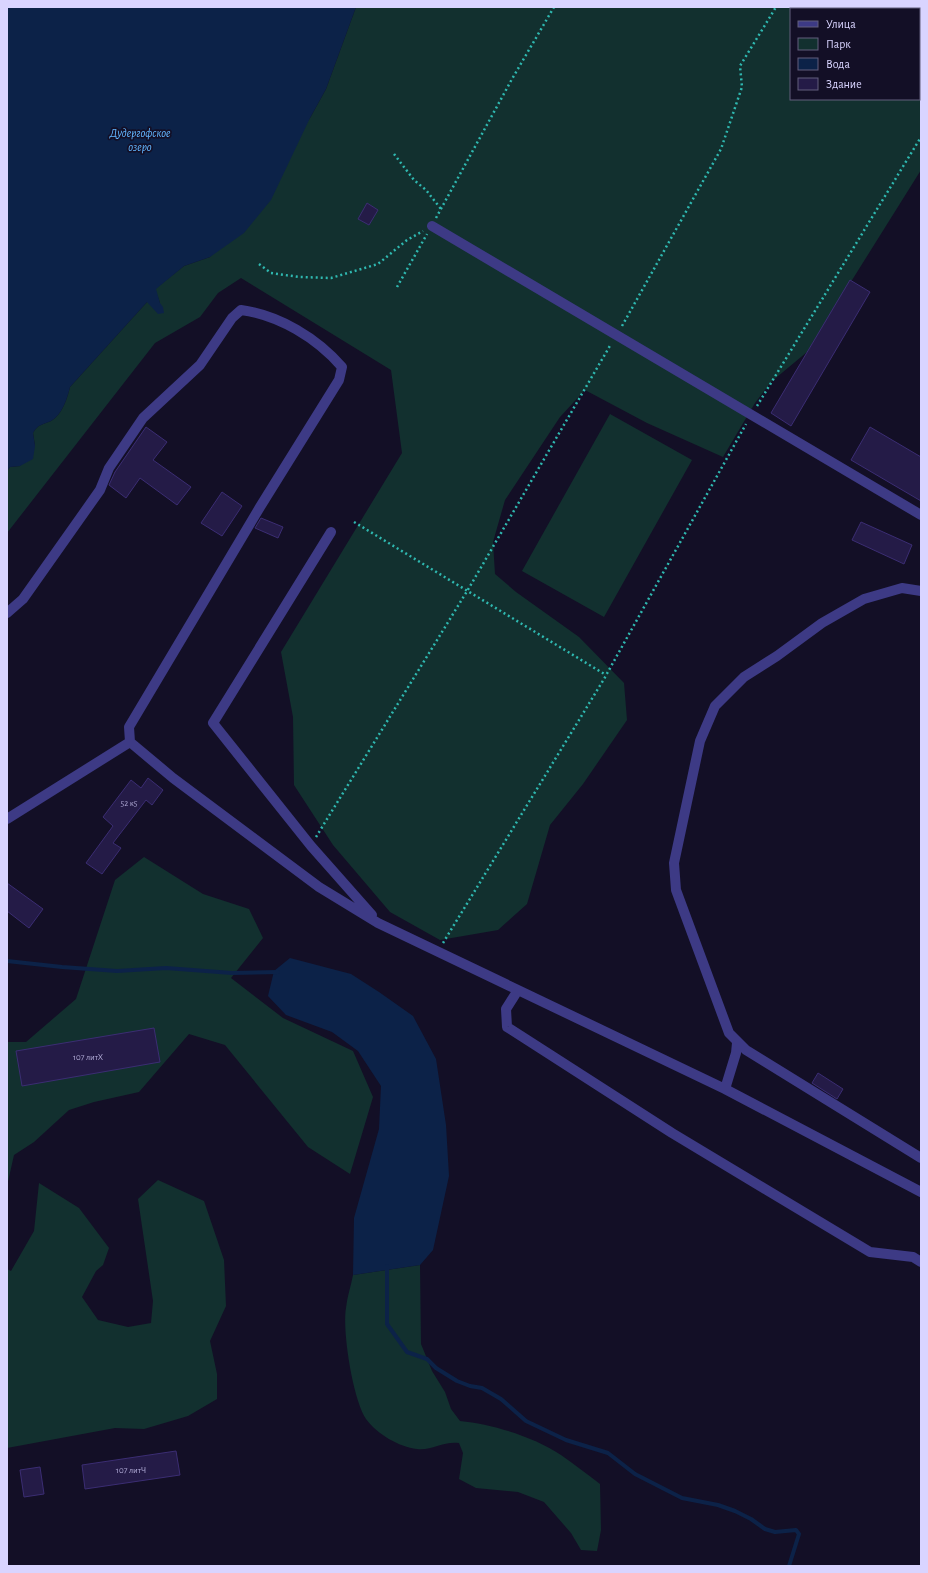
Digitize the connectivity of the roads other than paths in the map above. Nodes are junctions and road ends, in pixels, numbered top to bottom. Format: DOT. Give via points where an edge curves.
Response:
graph roads {
  1 [pos="432,226"];
  2 [pos="921,515"];
  3 [pos="331,532"];
  4 [pos="921,591"];
  5 [pos="7,613"];
  6 [pos="130,742"];
  7 [pos="7,819"];
  8 [pos="378,923"];
  9 [pos="518,990"];
  10 [pos="737,1043"];
  11 [pos="725,1089"];
  12 [pos="921,1158"];
  13 [pos="921,1192"];
  14 [pos="921,1262"];
  1 -- 2 [label="street"];
  3 -- 8 [label="street" via="213,723 311,846"];
  4 -- 10 [label="street" via="902,588 864,599 822,623 744,677 715,706 700,741 674,863 676,890 729,1033"];
  5 -- 6 [label="street" via="23,599 95,496 109,468 143,418 200,365 232,318 241,310 258,312 290,325 334,358 342,367 339,380 129,727"];
  6 -- 7 [label="street"];
  6 -- 8 [label="street" via="173,778 319,888"];
  8 -- 9 [label="street"];
  9 -- 11 [label="street"];
  9 -- 14 [label="street" via="506,1009 507,1027 672,1133 870,1252 913,1257"];
  10 -- 11 [label="street"];
  10 -- 12 [label="street"];
  11 -- 13 [label="street"];
}
